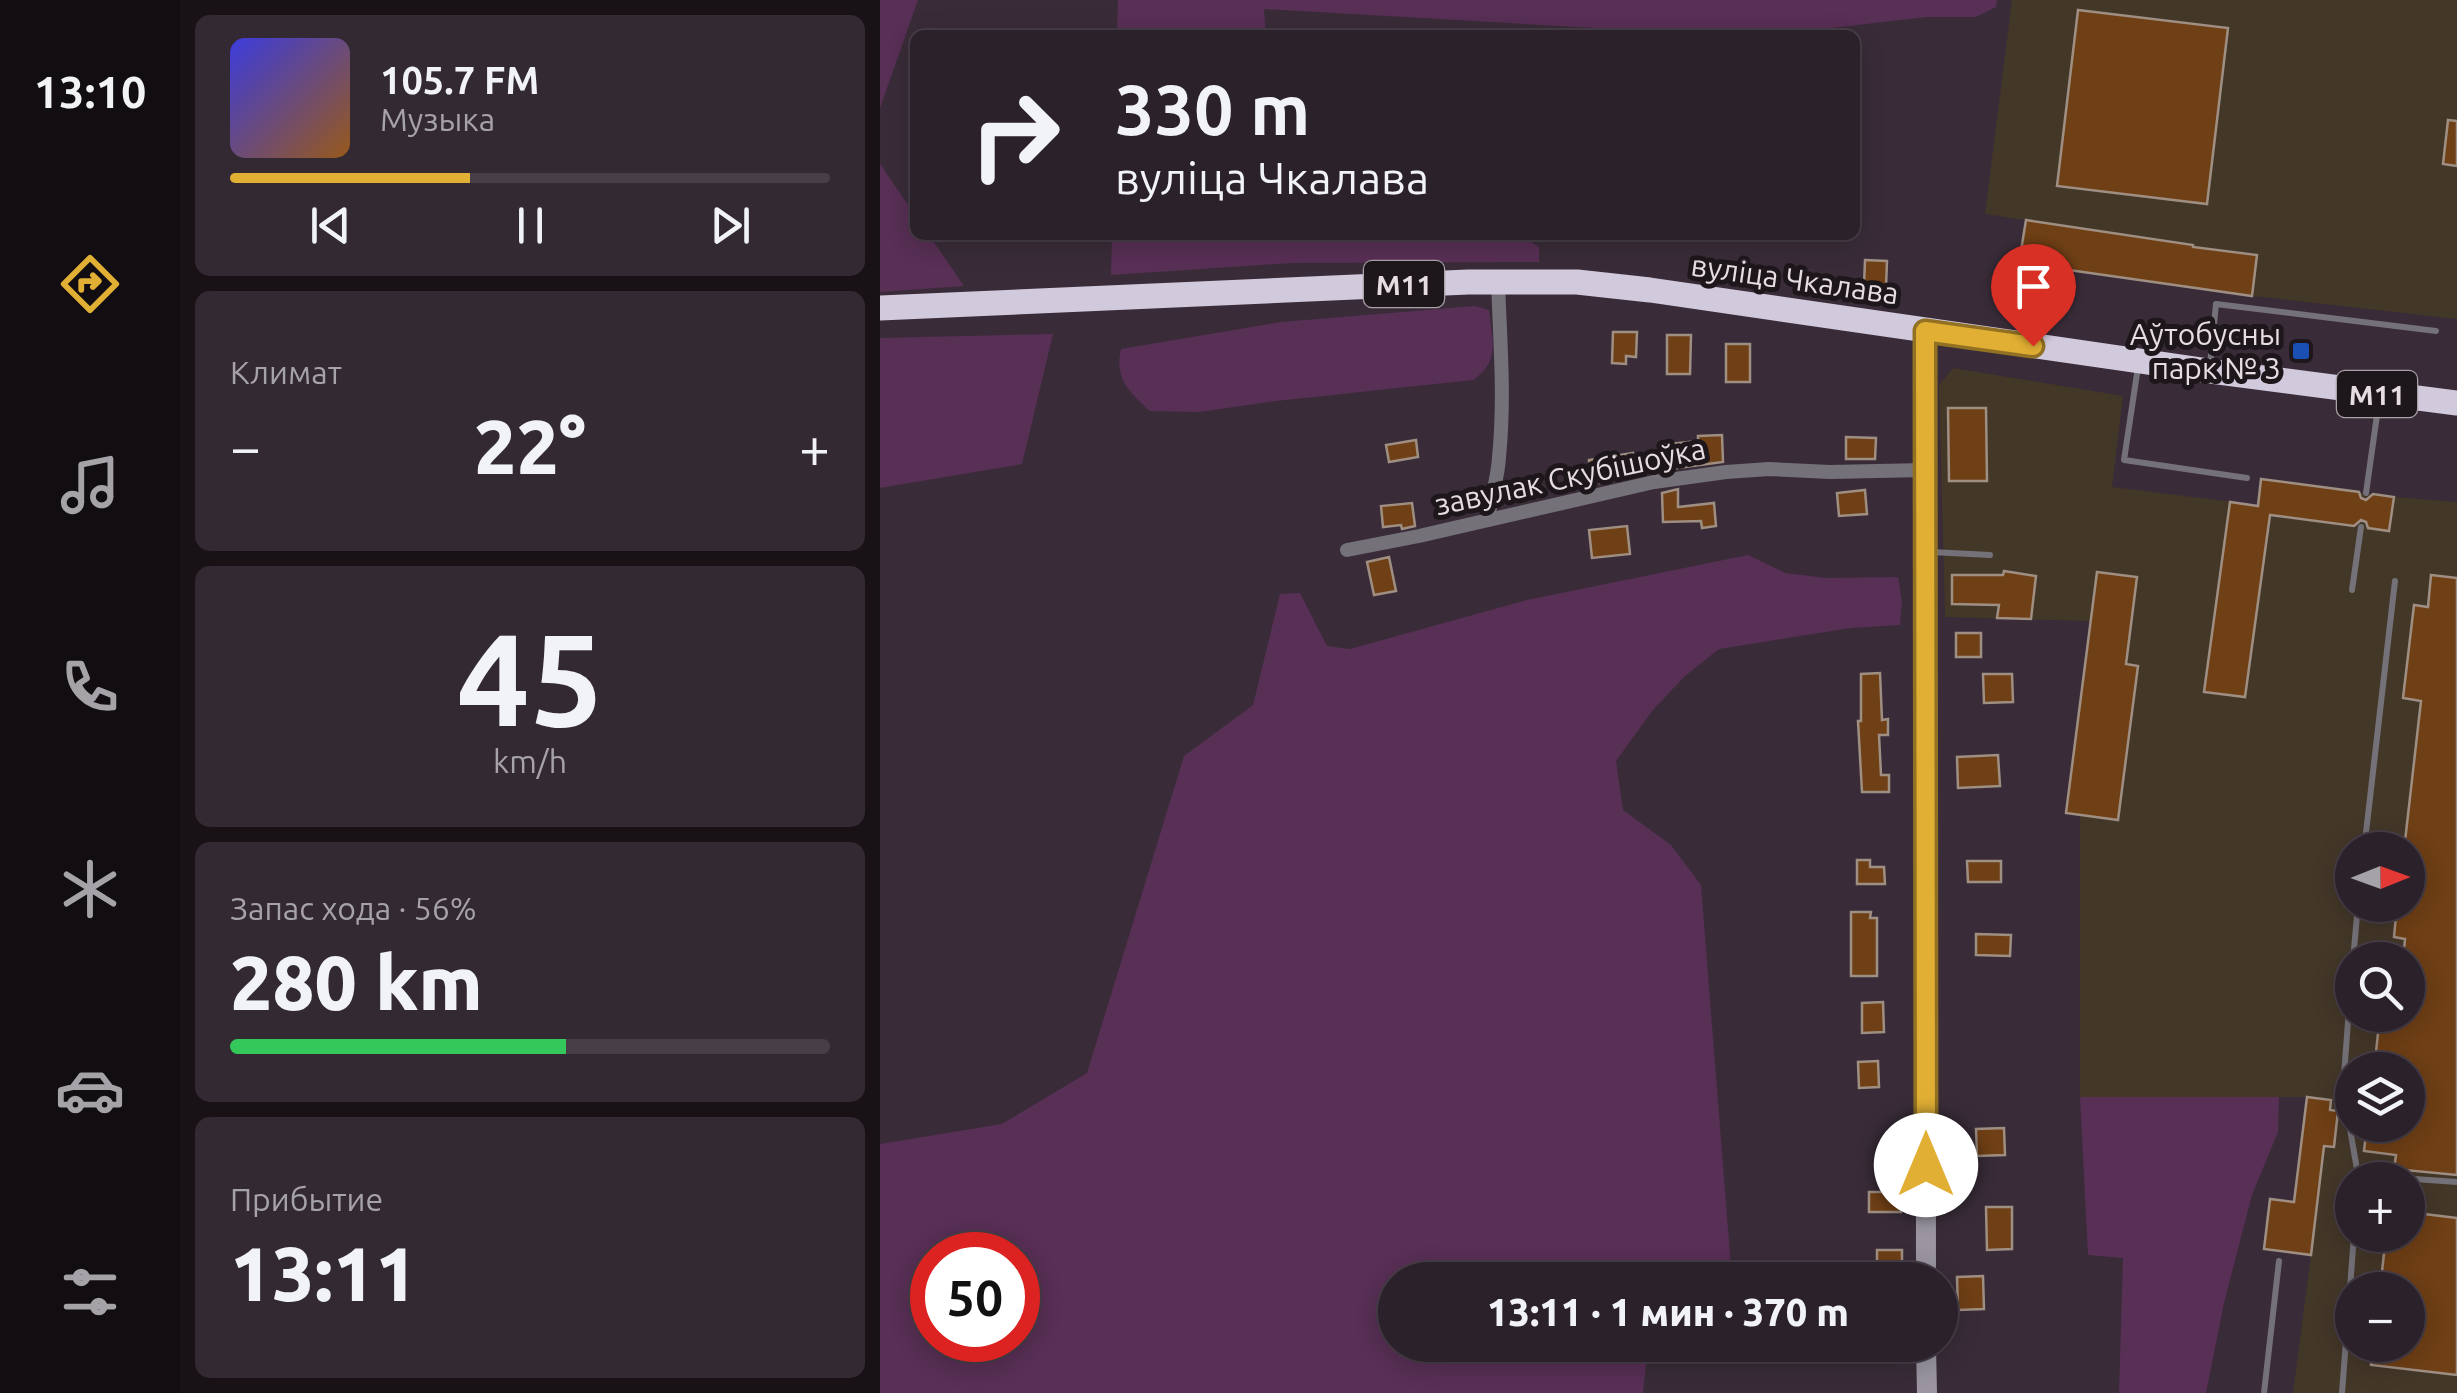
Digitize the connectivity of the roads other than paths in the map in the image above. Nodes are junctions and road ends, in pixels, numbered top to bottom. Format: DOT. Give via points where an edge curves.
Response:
graph roads {
  1 [pos="1498,282"];
  2 [pos="880,308"];
  3 [pos="1925,331"];
  4 [pos="2436,331"];
  5 [pos="2139,361"];
  6 [pos="2209,371"];
  7 [pos="2380,394"];
  8 [pos="2457,403"];
  9 [pos="1925,470"];
  10 [pos="2247,478"];
  11 [pos="2366,493"];
  12 [pos="1488,519"];
  13 [pos="2361,527"];
  14 [pos="1347,550"];
  15 [pos="1925,552"];
  16 [pos="1990,555"];
  17 [pos="2395,582"];
  18 [pos="2352,590"];
  19 [pos="2366,832"];
  20 [pos="2347,1032"];
  21 [pos="2355,1162"];
  22 [pos="2425,1180"];
  23 [pos="2457,1182"];
  24 [pos="2353,1252"];
  25 [pos="2279,1260"];
  26 [pos="1926,1262"];
  27 [pos="1926,1362"];
  28 [pos="1926,1393"];
  29 [pos="2264,1393"];
  30 [pos="2342,1393"];
  1 -- 2 [label="highway, вуліца Чкалава / М11"];
  1 -- 3 [label="highway, вуліца Чкалава / М11" via="1650,290"];
  1 -- 12 [label="street" via="1502,424"];
  3 -- 5 [label="highway, вуліца Чкалава / М11"];
  3 -- 9 [label="main road"];
  4 -- 6 [label="lane" via="2216,304"];
  5 -- 6 [label="highway, вуліца Чкалава / М11"];
  5 -- 10 [label="lane" via="2124,460"];
  6 -- 7 [label="highway, вуліца Чкалава / М11"];
  7 -- 8 [label="highway, вуліца Чкалава / М11"];
  7 -- 11 [label="lane"];
  9 -- 12 [label="street, завулак Скубішоўка" via="1726,472"];
  9 -- 15 [label="main road"];
  12 -- 14 [label="street, завулак Скубішоўка"];
  13 -- 18 [label="lane"];
  15 -- 16 [label="lane"];
  15 -- 26 [label="main road"];
  17 -- 19 [label="lane"];
  20 -- 21 [label="lane" via="2343,1089"];
  22 -- 23 [label="lane"];
  24 -- 30 [label="lane"];
  25 -- 29 [label="lane"];
  27 -- 28 [label="main road"];
}
